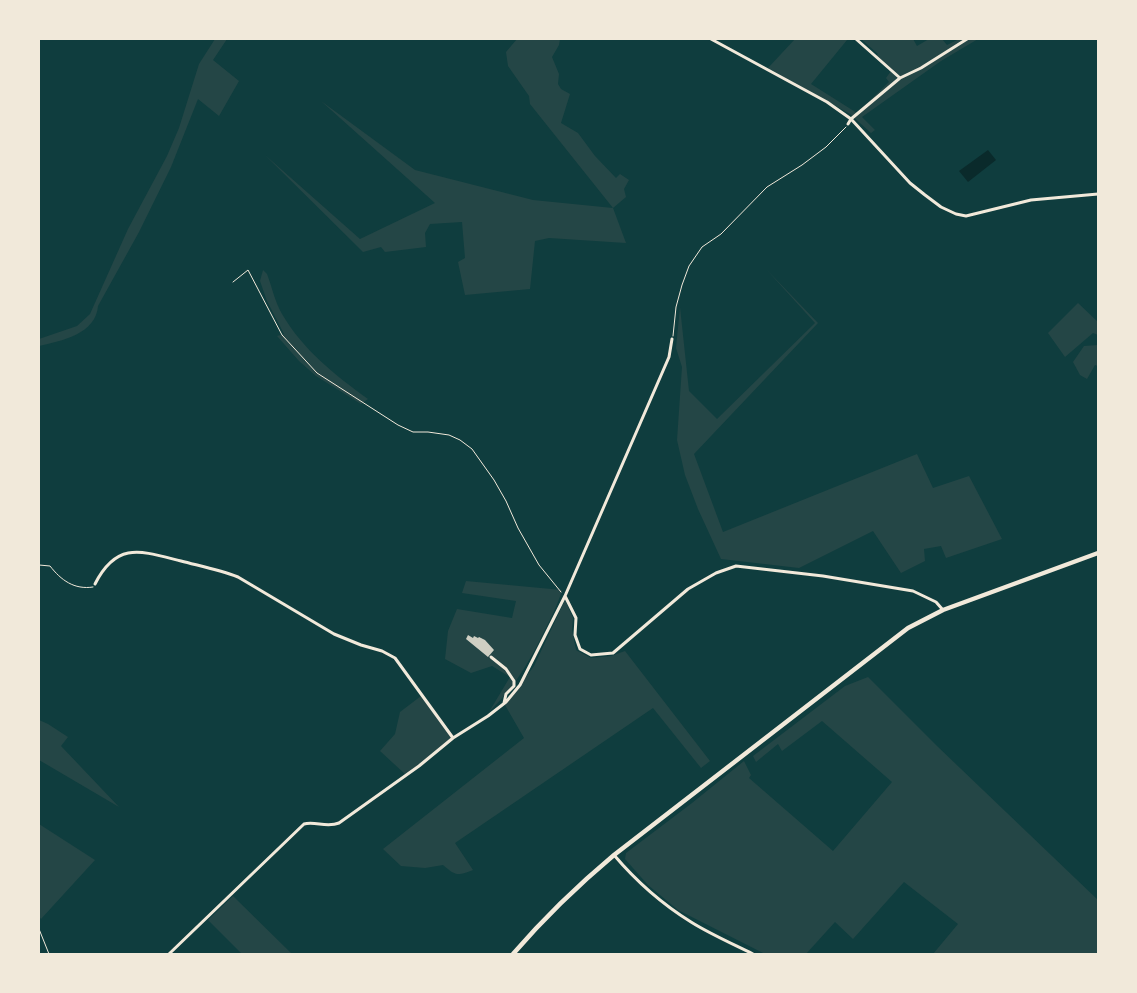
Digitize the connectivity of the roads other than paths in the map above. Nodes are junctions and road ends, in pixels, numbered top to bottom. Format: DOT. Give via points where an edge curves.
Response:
graph roads {
  1 [pos="711,39"];
  2 [pos="856,39"];
  3 [pos="967,39"];
  4 [pos="900,78"];
  5 [pos="851,119"];
  6 [pos="848,124"];
  7 [pos="1098,194"];
  8 [pos="672,339"];
  9 [pos="1098,553"];
  10 [pos="95,584"];
  11 [pos="565,596"];
  12 [pos="943,610"];
  13 [pos="491,656"];
  14 [pos="504,703"];
  15 [pos="453,738"];
  16 [pos="614,855"];
  17 [pos="169,954"];
  18 [pos="513,954"];
  19 [pos="753,954"];
  1 -- 5 [label="street" via="827,102"];
  2 -- 4 [label="street"];
  3 -- 4 [label="street"];
  4 -- 5 [label="street"];
  5 -- 6 [label="street"];
  5 -- 7 [label="street" via="910,183 941,207 956,214 966,216 1031,200"];
  8 -- 11 [label="street" via="669,357"];
  9 -- 12 [label="main road"];
  10 -- 15 [label="street" via="110,561 141,551 238,577 334,634 396,658"];
  11 -- 12 [label="street" via="576,618 574,635 580,649 591,655 613,653 688,589 736,566 913,591 936,602"];
  11 -- 14 [label="street" via="520,685"];
  12 -- 16 [label="main road" via="908,628"];
  13 -- 14 [label="street" via="514,681"];
  14 -- 15 [label="street"];
  15 -- 17 [label="street" via="339,823 328,826 304,824"];
  16 -- 18 [label="main road" via="576,887"];
  16 -- 19 [label="street" via="646,889 691,922"];
}
